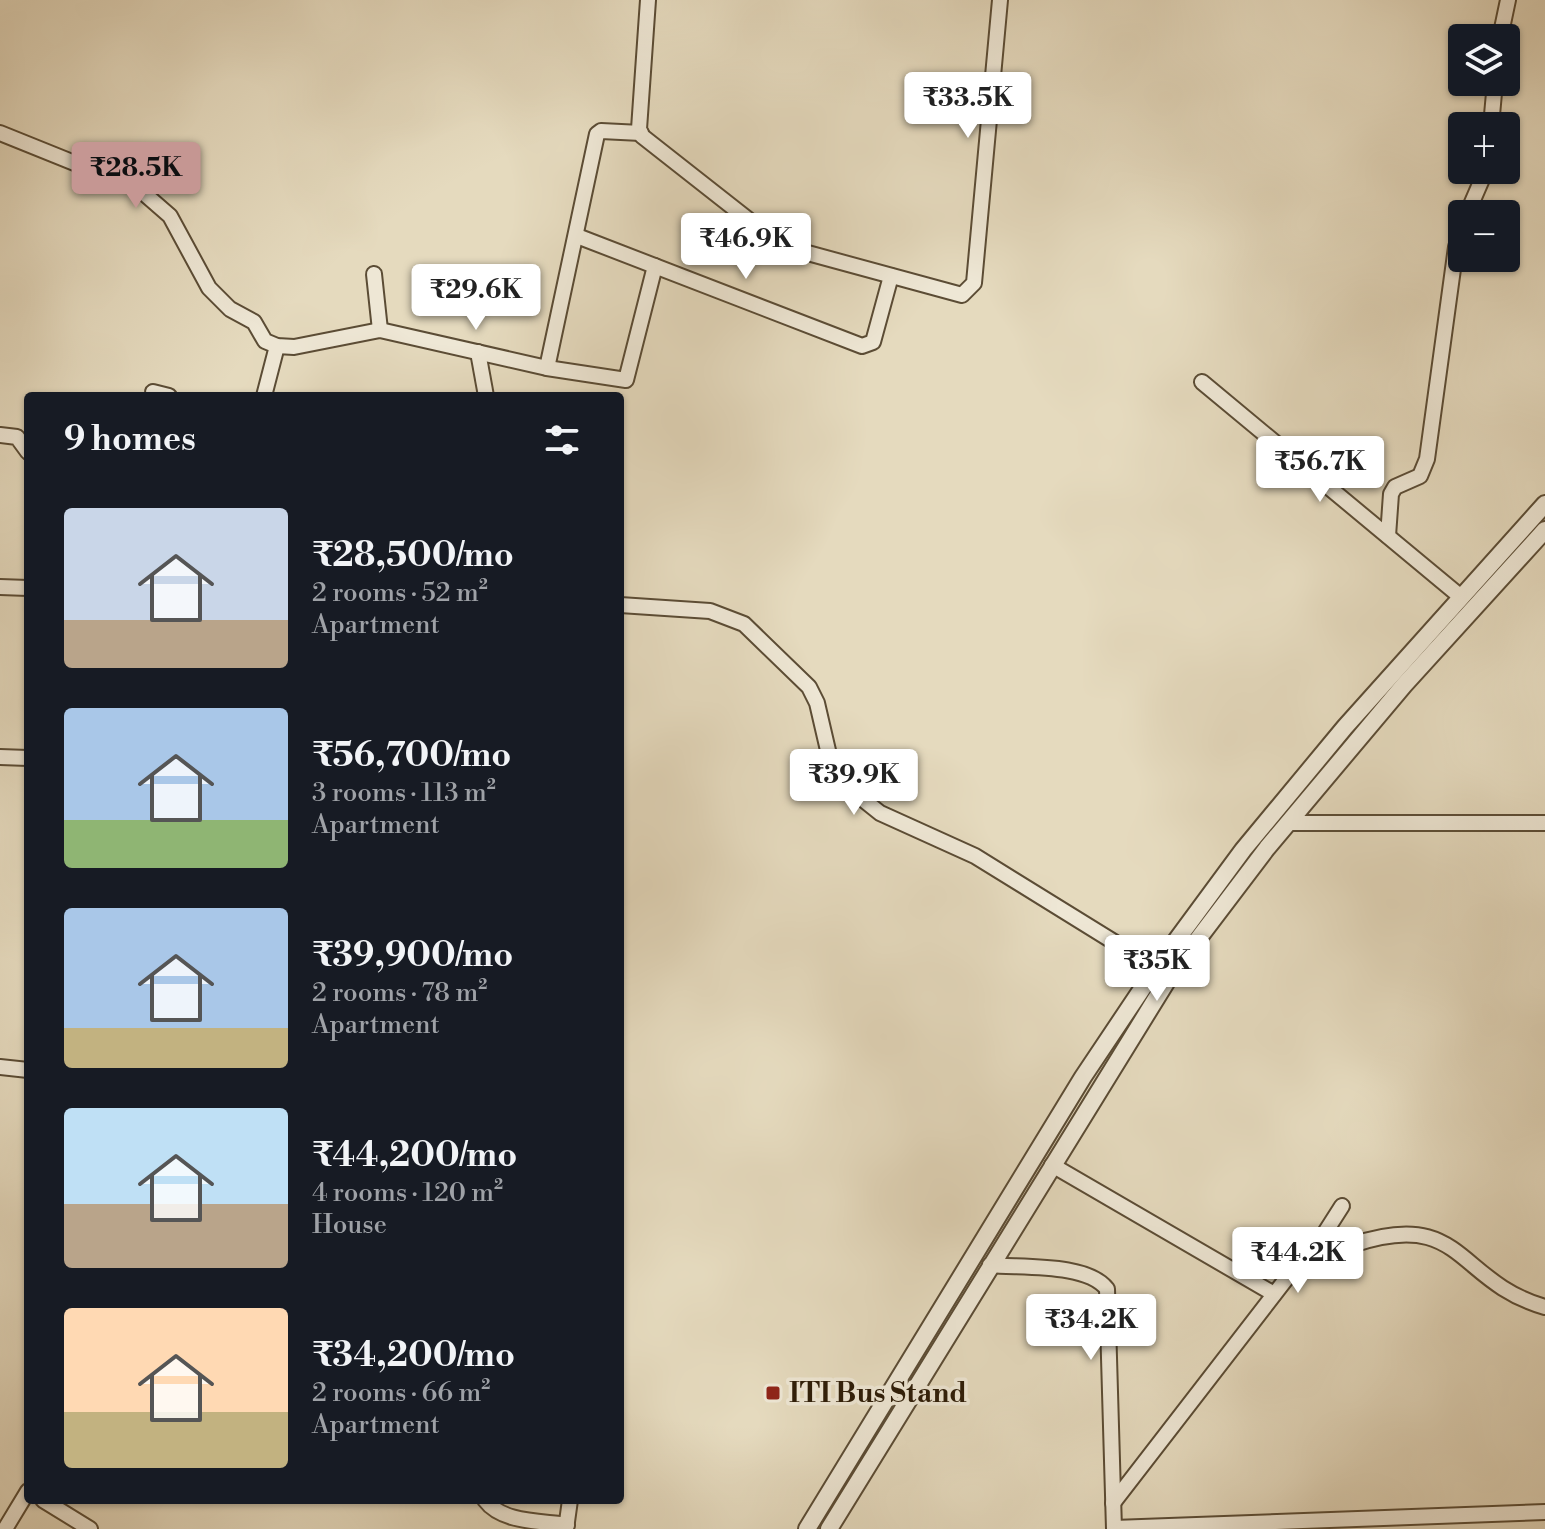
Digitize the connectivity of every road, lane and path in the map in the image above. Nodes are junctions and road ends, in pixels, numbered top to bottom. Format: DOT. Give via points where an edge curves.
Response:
graph roads {
  1 [pos="648,0"];
  2 [pos="1000,0"];
  3 [pos="1508,0"];
  4 [pos="1503,24"];
  5 [pos="0,133"];
  6 [pos="641,133"];
  7 [pos="577,236"];
  8 [pos="655,266"];
  9 [pos="1453,272"];
  10 [pos="374,274"];
  11 [pos="891,276"];
  12 [pos="380,330"];
  13 [pos="277,346"];
  14 [pos="478,352"];
  15 [pos="547,368"];
  16 [pos="1202,382"];
  17 [pos="265,392"];
  18 [pos="485,392"];
  19 [pos="0,435"];
  20 [pos="24,447"];
  21 [pos="1545,504"];
  22 [pos="1545,530"];
  23 [pos="1388,536"];
  24 [pos="0,587"];
  25 [pos="24,588"];
  26 [pos="1461,597"];
  27 [pos="624,605"];
  28 [pos="0,757"];
  29 [pos="24,758"];
  30 [pos="1289,823"];
  31 [pos="1545,823"];
  32 [pos="1156,968"];
  33 [pos="0,1067"];
  34 [pos="24,1070"];
  35 [pos="1052,1165"];
  36 [pos="1342,1206"];
  37 [pos="1312,1253"];
  38 [pos="990,1265"];
  39 [pos="1274,1294"];
  40 [pos="1545,1307"];
  41 [pos="24,1496"];
  42 [pos="1113,1503"];
  43 [pos="49,1504"];
  44 [pos="488,1504"];
  45 [pos="570,1504"];
  46 [pos="1545,1512"];
  47 [pos="6,1520"];
  48 [pos="567,1527"];
  49 [pos="813,1527"];
  50 [pos="1114,1528"];
  51 [pos="90,1529"];
  52 [pos="829,1529"];
  1 -- 6 [label="street"];
  2 -- 11 [label="street" via="974,283 962,295"];
  3 -- 4 [label="street"];
  5 -- 13 [label="street" via="139,189 170,216 209,288"];
  6 -- 7 [label="street" via="597,134"];
  6 -- 11 [label="street" via="782,246"];
  7 -- 8 [label="street"];
  7 -- 15 [label="street"];
  8 -- 11 [label="street" via="862,346 873,342"];
  8 -- 15 [label="street" via="626,380"];
  9 -- 23 [label="street" via="1427,459 1420,476 1391,494"];
  10 -- 12 [label="street"];
  12 -- 13 [label="street"];
  12 -- 14 [label="street"];
  13 -- 17 [label="street"];
  14 -- 15 [label="street"];
  14 -- 18 [label="street"];
  16 -- 23 [label="street"];
  19 -- 20 [label="street" via="17,437"];
  21 -- 26 [label="street"];
  22 -- 30 [label="street" via="1404,685"];
  23 -- 26 [label="street"];
  24 -- 25 [label="street"];
  26 -- 32 [label="street" via="1243,850"];
  27 -- 32 [label="street" via="710,611 744,624 809,687 830,759 860,797 889,818 975,856"];
  28 -- 29 [label="street"];
  30 -- 31 [label="street"];
  30 -- 35 [label="street" via="1170,976"];
  32 -- 49 [label="street" via="1083,1077"];
  33 -- 34 [label="street"];
  35 -- 38 [label="street"];
  35 -- 39 [label="street"];
  36 -- 37 [label="street"];
  37 -- 39 [label="street"];
  37 -- 40 [label="street" via="1395,1233 1428,1235 1505,1291"];
  38 -- 42 [label="street" via="1085,1272 1107,1289"];
  38 -- 52 [label="street"];
  39 -- 42 [label="street"];
  41 -- 47 [label="street"];
  42 -- 50 [label="street"];
  43 -- 51 [label="street"];
  44 -- 48 [label="street" via="495,1512"];
  45 -- 48 [label="street"];
  46 -- 50 [label="street"];
}
